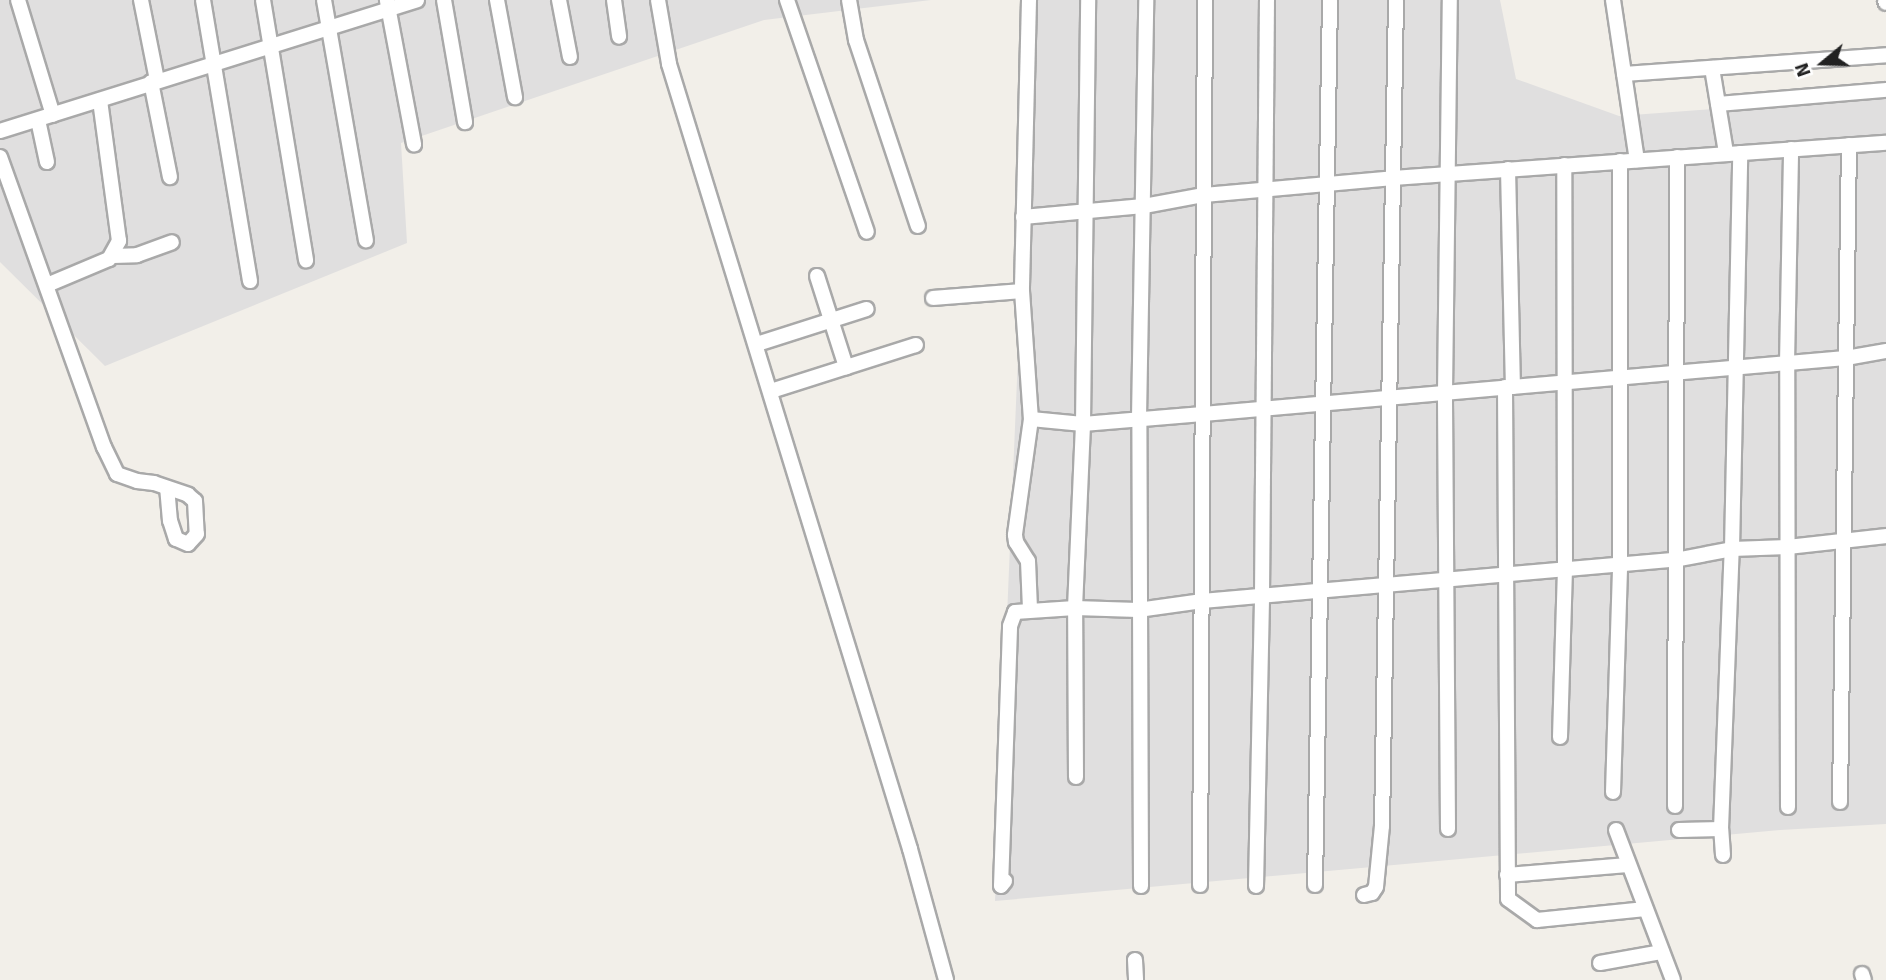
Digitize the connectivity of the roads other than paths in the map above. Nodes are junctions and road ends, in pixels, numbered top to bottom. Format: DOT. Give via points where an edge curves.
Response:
graph roads {
  1 [pos="18,0"];
  2 [pos="141,0"];
  3 [pos="203,0"];
  4 [pos="263,0"];
  5 [pos="324,0"];
  6 [pos="417,0"];
  7 [pos="444,0"];
  8 [pos="497,0"];
  9 [pos="559,0"];
  10 [pos="614,0"];
  11 [pos="658,0"];
  12 [pos="788,0"];
  13 [pos="849,0"];
  14 [pos="1029,0"];
  15 [pos="1088,0"];
  16 [pos="1146,0"];
  17 [pos="1205,0"];
  18 [pos="1268,0"];
  19 [pos="1330,0"];
  20 [pos="1396,0"];
  21 [pos="1450,0"];
  22 [pos="1614,0"];
  23 [pos="387,4"];
  24 [pos="329,28"];
  25 [pos="619,37"];
  26 [pos="270,48"];
  27 [pos="1886,55"];
  28 [pos="570,57"];
  29 [pos="213,64"];
  30 [pos="1712,68"];
  31 [pos="1624,74"];
  32 [pos="154,81"];
  33 [pos="1886,90"];
  34 [pos="515,97"];
  35 [pos="100,100"];
  36 [pos="1718,104"];
  37 [pos="53,115"];
  38 [pos="38,120"];
  39 [pos="465,122"];
  40 [pos="0,131"];
  41 [pos="1886,143"];
  42 [pos="414,144"];
  43 [pos="1849,145"];
  44 [pos="1791,149"];
  45 [pos="1733,153"];
  46 [pos="0,157"];
  47 [pos="1677,157"];
  48 [pos="1637,160"];
  49 [pos="1619,161"];
  50 [pos="47,162"];
  51 [pos="1564,165"];
  52 [pos="1508,169"];
  53 [pos="1449,174"];
  54 [pos="170,177"];
  55 [pos="1393,178"];
  56 [pos="1326,184"];
  57 [pos="1266,189"];
  58 [pos="1204,195"];
  59 [pos="1144,206"];
  60 [pos="1084,210"];
  61 [pos="1023,217"];
  62 [pos="918,226"];
  63 [pos="867,232"];
  64 [pos="366,240"];
  65 [pos="172,242"];
  66 [pos="113,256"];
  67 [pos="306,260"];
  68 [pos="817,276"];
  69 [pos="250,281"];
  70 [pos="47,285"];
  71 [pos="1022,291"];
  72 [pos="933,298"];
  73 [pos="867,309"];
  74 [pos="831,321"];
  75 [pos="757,344"];
  76 [pos="916,345"];
  77 [pos="1886,351"];
  78 [pos="1846,358"];
  79 [pos="1787,363"];
  80 [pos="846,367"];
  81 [pos="1736,368"];
  82 [pos="1676,373"];
  83 [pos="1621,377"];
  84 [pos="1563,382"];
  85 [pos="1509,387"];
  86 [pos="771,391"];
  87 [pos="1445,393"];
  88 [pos="1389,397"];
  89 [pos="1322,403"];
  90 [pos="1264,409"];
  91 [pos="1203,414"];
  92 [pos="1139,418"];
  93 [pos="1031,419"];
  94 [pos="1083,424"];
  95 [pos="167,488"];
  96 [pos="1886,536"];
  97 [pos="1843,540"];
  98 [pos="1788,547"];
  99 [pos="1732,549"];
  100 [pos="1675,560"];
  101 [pos="1620,564"];
  102 [pos="1565,569"];
  103 [pos="1506,574"];
  104 [pos="1446,579"];
  105 [pos="1386,584"];
  106 [pos="1321,590"];
  107 [pos="1262,595"];
  108 [pos="1202,601"];
  109 [pos="1075,608"];
  110 [pos="1030,609"];
  111 [pos="1138,610"];
  112 [pos="1560,737"];
  113 [pos="1076,777"];
  114 [pos="1613,792"];
  115 [pos="1840,802"];
  116 [pos="1675,806"];
  117 [pos="1788,807"];
  118 [pos="1448,829"];
  119 [pos="1721,829"];
  120 [pos="1616,830"];
  121 [pos="1679,830"];
  122 [pos="1723,855"];
  123 [pos="1628,864"];
  124 [pos="1507,875"];
  125 [pos="1005,881"];
  126 [pos="1200,885"];
  127 [pos="1141,886"];
  128 [pos="1256,886"];
  129 [pos="1315,886"];
  130 [pos="1364,895"];
  131 [pos="1645,909"];
  132 [pos="1662,952"];
  133 [pos="1135,960"];
  134 [pos="1600,963"];
  135 [pos="946,980"];
  136 [pos="1136,980"];
  137 [pos="1673,980"];
  1 -- 37 [label="street"];
  2 -- 32 [label="street"];
  3 -- 29 [label="street"];
  4 -- 26 [label="street"];
  5 -- 24 [label="street"];
  6 -- 23 [label="street"];
  7 -- 39 [label="street"];
  8 -- 34 [label="street"];
  9 -- 28 [label="street"];
  10 -- 25 [label="street"];
  11 -- 75 [label="street" via="669,64"];
  12 -- 63 [label="street"];
  13 -- 62 [label="street" via="856,40"];
  14 -- 61 [label="street"];
  15 -- 60 [label="street"];
  16 -- 59 [label="street"];
  17 -- 58 [label="street"];
  18 -- 57 [label="street"];
  19 -- 56 [label="street"];
  20 -- 55 [label="street"];
  21 -- 53 [label="street"];
  22 -- 31 [label="street"];
  23 -- 24 [label="street"];
  23 -- 42 [label="street"];
  24 -- 26 [label="street"];
  24 -- 64 [label="street"];
  26 -- 29 [label="street"];
  26 -- 67 [label="street"];
  27 -- 30 [label="street"];
  29 -- 32 [label="street"];
  29 -- 69 [label="street"];
  30 -- 31 [label="street"];
  30 -- 36 [label="street"];
  31 -- 48 [label="street"];
  32 -- 35 [label="street"];
  32 -- 54 [label="street"];
  33 -- 36 [label="street"];
  35 -- 37 [label="street"];
  35 -- 66 [label="street" via="118,220 119,241"];
  36 -- 45 [label="street"];
  37 -- 38 [label="street"];
  38 -- 40 [label="street"];
  38 -- 50 [label="street"];
  41 -- 43 [label="street"];
  43 -- 44 [label="street"];
  43 -- 78 [label="street"];
  44 -- 45 [label="street"];
  44 -- 79 [label="street"];
  45 -- 47 [label="street"];
  45 -- 81 [label="street"];
  46 -- 70 [label="street"];
  47 -- 48 [label="street"];
  47 -- 82 [label="street"];
  48 -- 49 [label="street"];
  49 -- 51 [label="street"];
  49 -- 83 [label="street"];
  51 -- 52 [label="street"];
  51 -- 84 [label="street"];
  52 -- 53 [label="street"];
  52 -- 85 [label="street"];
  53 -- 55 [label="street"];
  53 -- 87 [label="street"];
  55 -- 56 [label="street"];
  55 -- 88 [label="street"];
  56 -- 57 [label="street"];
  56 -- 89 [label="street"];
  57 -- 58 [label="street"];
  57 -- 90 [label="street"];
  58 -- 59 [label="street"];
  58 -- 91 [label="street"];
  59 -- 60 [label="street"];
  59 -- 92 [label="street"];
  60 -- 61 [label="street"];
  60 -- 94 [label="street"];
  61 -- 71 [label="street"];
  65 -- 66 [label="street" via="137,255"];
  66 -- 70 [label="street"];
  68 -- 74 [label="street"];
  70 -- 95 [label="street" via="117,474"];
  71 -- 72 [label="street"];
  71 -- 93 [label="street"];
  73 -- 74 [label="street"];
  74 -- 75 [label="street"];
  74 -- 80 [label="street"];
  75 -- 86 [label="street"];
  76 -- 80 [label="street"];
  77 -- 78 [label="street"];
  78 -- 79 [label="street"];
  78 -- 97 [label="street"];
  79 -- 81 [label="street"];
  79 -- 98 [label="street"];
  80 -- 86 [label="street"];
  81 -- 82 [label="street"];
  81 -- 99 [label="street"];
  82 -- 83 [label="street"];
  82 -- 100 [label="street"];
  83 -- 84 [label="street"];
  83 -- 101 [label="street"];
  84 -- 85 [label="street"];
  84 -- 102 [label="street"];
  85 -- 87 [label="street"];
  85 -- 103 [label="street"];
  86 -- 135 [label="street"];
  87 -- 88 [label="street"];
  87 -- 104 [label="street"];
  88 -- 89 [label="street"];
  88 -- 105 [label="street"];
  89 -- 90 [label="street"];
  89 -- 106 [label="street"];
  90 -- 91 [label="street"];
  90 -- 107 [label="street"];
  91 -- 92 [label="street"];
  91 -- 108 [label="street"];
  92 -- 94 [label="street"];
  92 -- 111 [label="street"];
  93 -- 94 [label="street"];
  93 -- 110 [label="street" via="1015,535 1028,561"];
  94 -- 109 [label="street"];
  96 -- 97 [label="street"];
  97 -- 98 [label="street"];
  97 -- 115 [label="street"];
  98 -- 99 [label="street"];
  98 -- 117 [label="street"];
  99 -- 100 [label="street"];
  99 -- 119 [label="street"];
  100 -- 101 [label="street"];
  100 -- 116 [label="street"];
  101 -- 102 [label="street"];
  101 -- 114 [label="street"];
  102 -- 103 [label="street"];
  102 -- 112 [label="street"];
  103 -- 104 [label="street"];
  103 -- 124 [label="street"];
  104 -- 105 [label="street"];
  104 -- 118 [label="street"];
  105 -- 106 [label="street"];
  105 -- 130 [label="street" via="1382,826 1376,887"];
  106 -- 107 [label="street"];
  106 -- 129 [label="street"];
  107 -- 108 [label="street"];
  107 -- 128 [label="street"];
  108 -- 111 [label="street"];
  108 -- 126 [label="street"];
  109 -- 110 [label="street"];
  109 -- 111 [label="street"];
  109 -- 113 [label="street"];
  110 -- 125 [label="street" via="1015,611 1010,626 1001,886"];
  111 -- 127 [label="street"];
  119 -- 121 [label="street"];
  119 -- 122 [label="street"];
  120 -- 123 [label="street"];
  123 -- 124 [label="street"];
  123 -- 131 [label="street"];
  124 -- 131 [label="street" via="1510,903 1537,920"];
  131 -- 132 [label="street"];
  132 -- 134 [label="street"];
  132 -- 137 [label="street"];
  133 -- 136 [label="street"];
}
